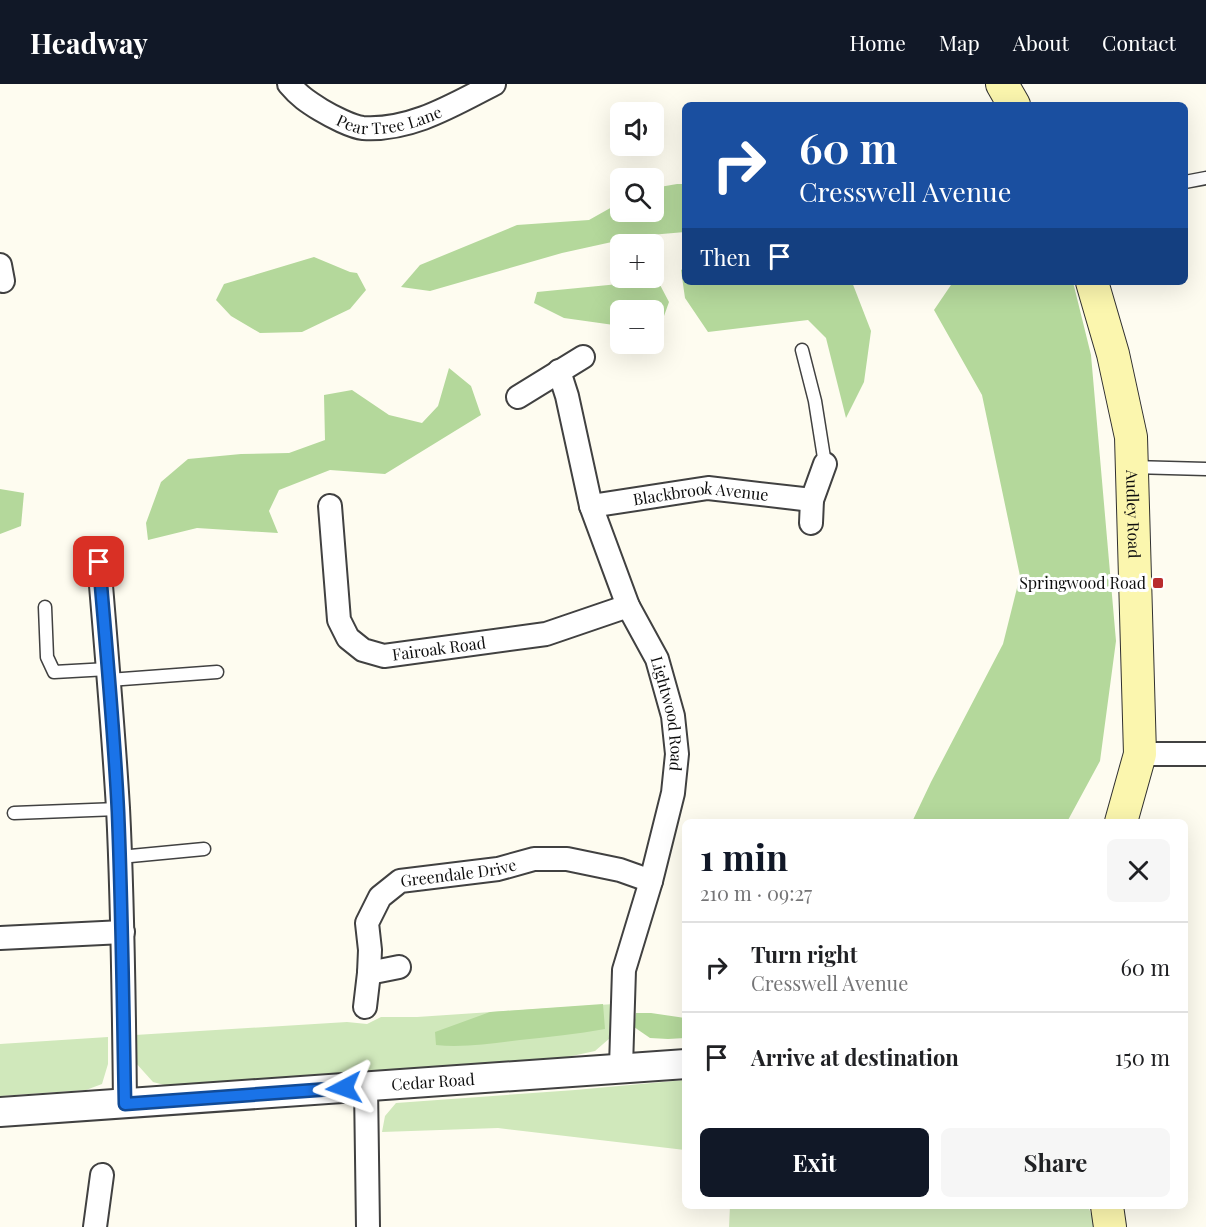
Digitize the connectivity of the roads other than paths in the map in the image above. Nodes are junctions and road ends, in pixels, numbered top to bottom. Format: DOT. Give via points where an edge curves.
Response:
graph roads {
  1 [pos="289,84"];
  2 [pos="494,84"];
  3 [pos="1002,84"];
  4 [pos="1012,102"];
  5 [pos="1206,178"];
  6 [pos="1188,181"];
  7 [pos="1093,285"];
  8 [pos="802,350"];
  9 [pos="583,357"];
  10 [pos="559,371"];
  11 [pos="518,397"];
  12 [pos="825,464"];
  13 [pos="1132,468"];
  14 [pos="1206,469"];
  15 [pos="812,500"];
  16 [pos="330,506"];
  17 [pos="591,506"];
  18 [pos="811,523"];
  19 [pos="99,562"];
  20 [pos="628,606"];
  21 [pos="45,607"];
  22 [pos="217,672"];
  23 [pos="109,675"];
  24 [pos="1140,754"];
  25 [pos="1206,754"];
  26 [pos="118,809"];
  27 [pos="14,813"];
  28 [pos="1122,819"];
  29 [pos="204,849"];
  30 [pos="120,857"];
  31 [pos="651,881"];
  32 [pos="123,932"];
  33 [pos="0,938"];
  34 [pos="399,967"];
  35 [pos="369,973"];
  36 [pos="365,1007"];
  37 [pos="682,1064"];
  38 [pos="621,1067"];
  39 [pos="366,1087"];
  40 [pos="125,1104"];
  41 [pos="0,1112"];
  42 [pos="102,1175"];
  43 [pos="1107,1209"];
  44 [pos="95,1227"];
  45 [pos="368,1227"];
  46 [pos="1110,1227"];
  1 -- 2 [label="street, Pear Tree Lane" via="299,97 330,116 361,128 395,126 429,117"];
  3 -- 4 [label="main road"];
  5 -- 6 [label="lane"];
  7 -- 13 [label="main road, Audley Road" via="1131,437"];
  8 -- 12 [label="lane"];
  9 -- 10 [label="street"];
  10 -- 11 [label="street"];
  10 -- 17 [label="street, Lightwood Road"];
  12 -- 15 [label="street"];
  13 -- 14 [label="lane"];
  13 -- 24 [label="main road, Audley Road"];
  15 -- 17 [label="street, Blackbrook Avenue" via="708,488"];
  15 -- 18 [label="street"];
  16 -- 20 [label="street, Fairoak Road" via="339,620 348,638 363,650 384,656 546,634"];
  17 -- 20 [label="street, Lightwood Road"];
  19 -- 23 [label="street"];
  20 -- 31 [label="street, Lightwood Road" via="657,659 673,716 677,754 673,793"];
  21 -- 23 [label="lane" via="47,657 54,672"];
  22 -- 23 [label="lane"];
  23 -- 26 [label="street"];
  24 -- 25 [label="street"];
  24 -- 28 [label="main road, Audley Road"];
  26 -- 27 [label="lane"];
  26 -- 30 [label="street"];
  29 -- 30 [label="lane"];
  30 -- 32 [label="street"];
  31 -- 35 [label="street, Greendale Drive" via="567,859 534,859 498,869 400,881 380,897 367,923"];
  31 -- 38 [label="street, Lightwood Road" via="624,970"];
  32 -- 33 [label="street"];
  32 -- 40 [label="street"];
  34 -- 35 [label="street"];
  35 -- 36 [label="street, Greendale Drive"];
  37 -- 38 [label="street, Cedar Road"];
  38 -- 39 [label="street, Cedar Road"];
  39 -- 40 [label="street, Cedar Road"];
  39 -- 45 [label="street"];
  40 -- 41 [label="street, Cedar Road"];
  42 -- 44 [label="street"];
  43 -- 46 [label="main road"];
}
